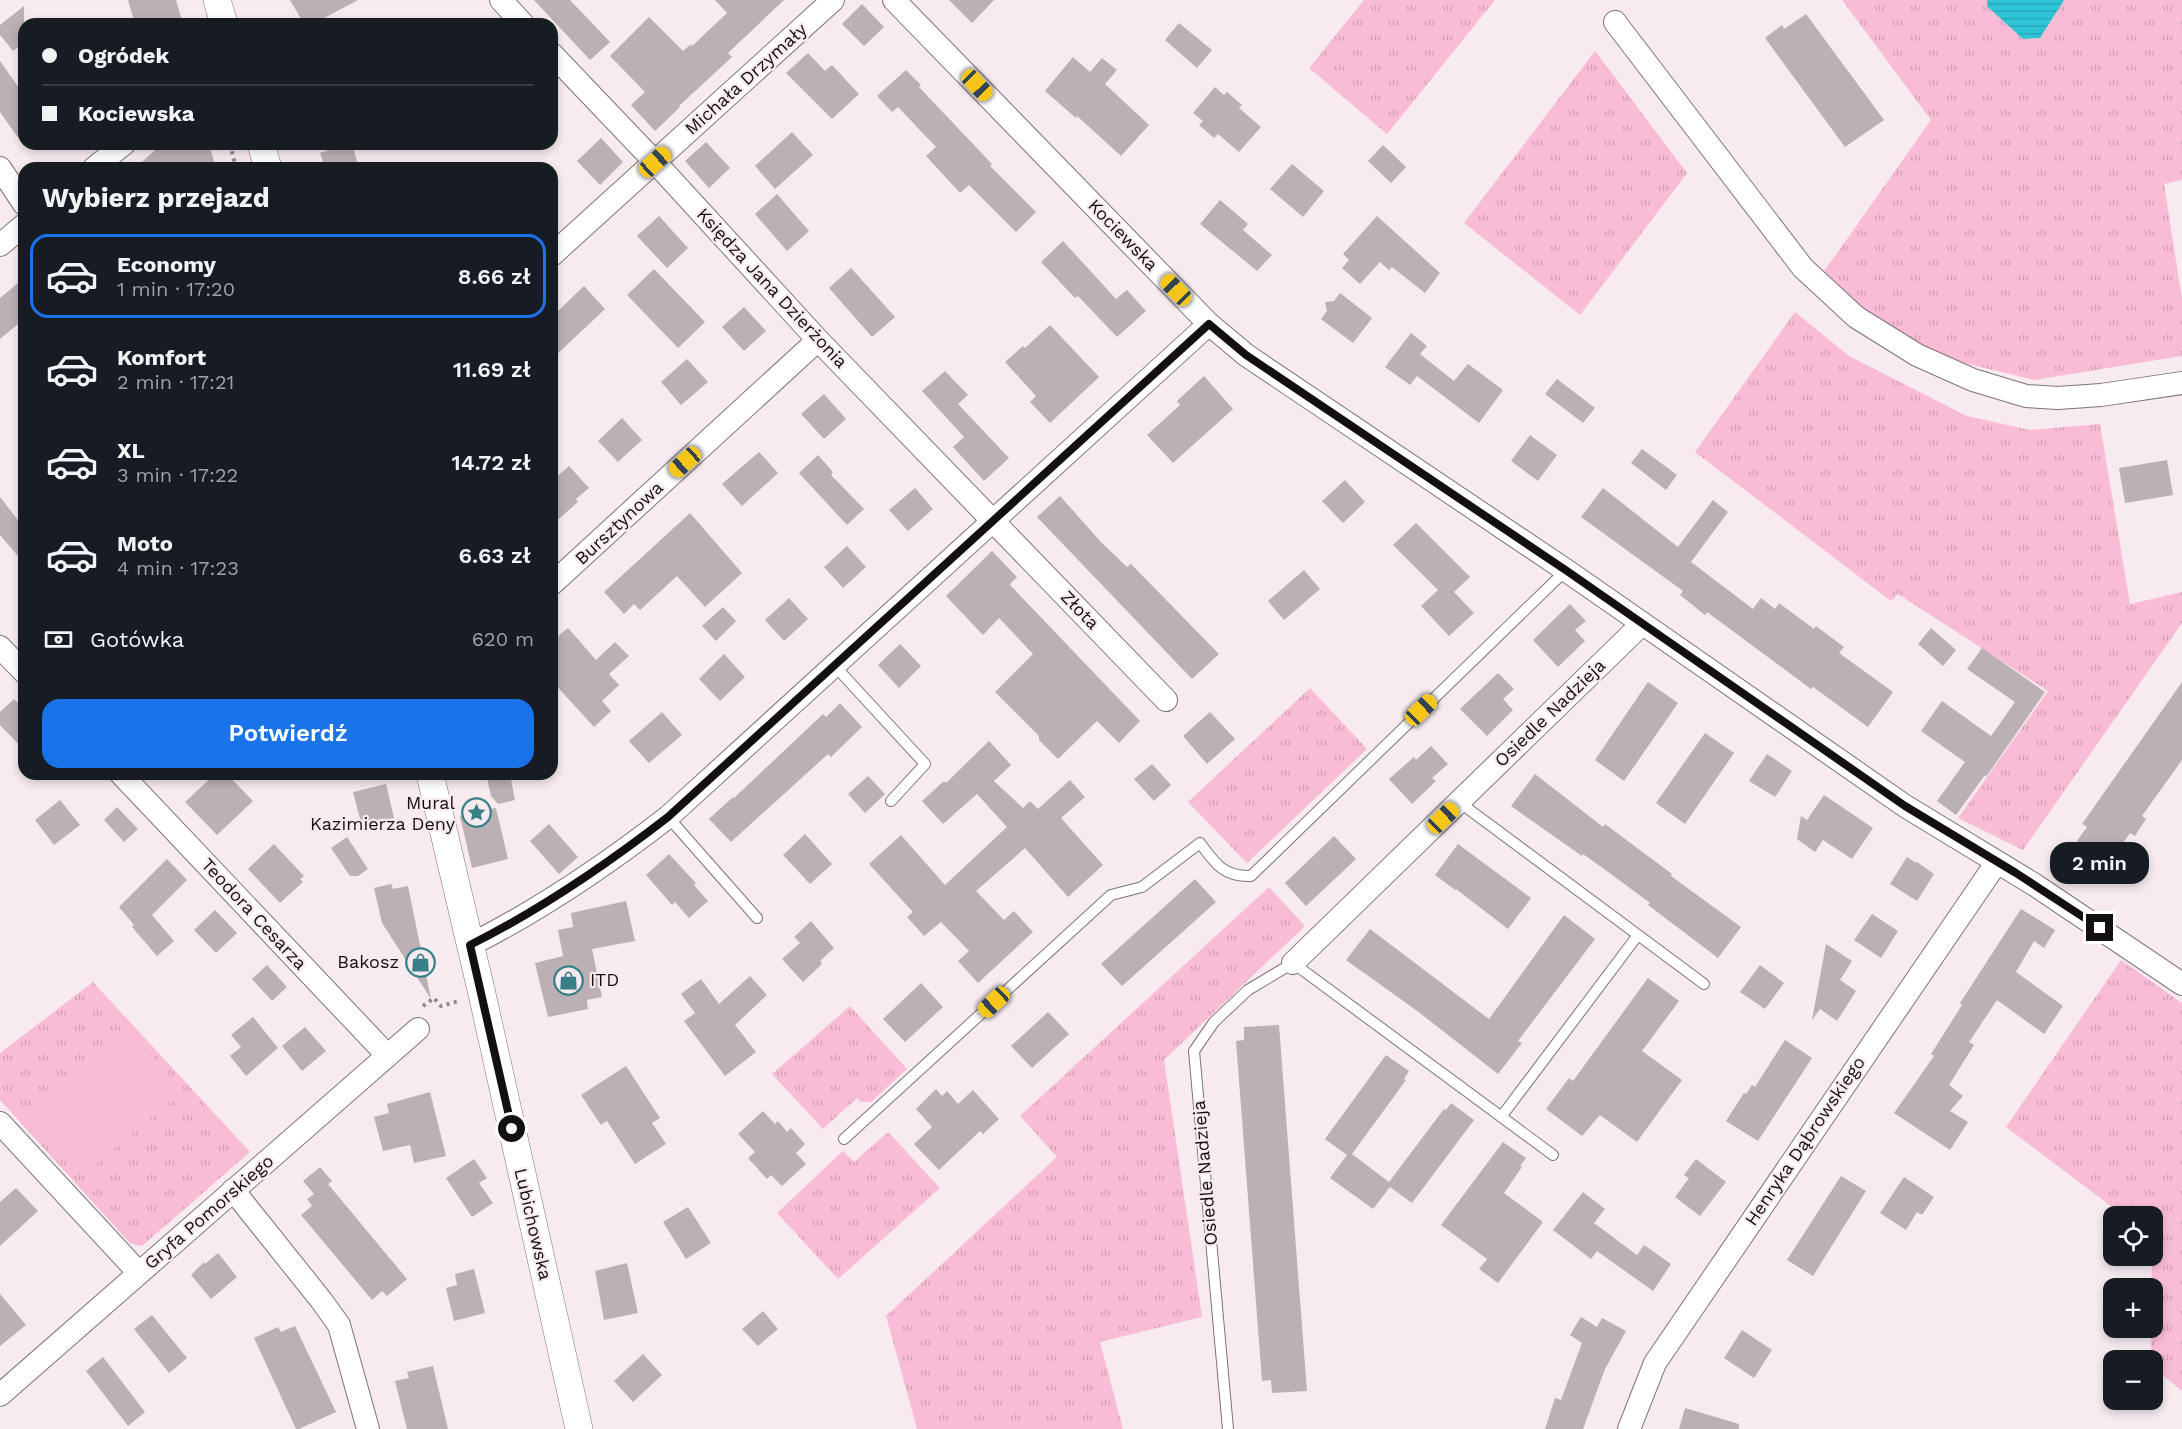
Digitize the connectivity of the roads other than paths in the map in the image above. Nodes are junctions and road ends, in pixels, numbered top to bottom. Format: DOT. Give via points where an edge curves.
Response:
graph roads {
  1 [pos="217,0"];
  2 [pos="501,0"];
  3 [pos="833,0"];
  4 [pos="894,0"];
  5 [pos="222,18"];
  6 [pos="518,18"];
  7 [pos="1615,22"];
  8 [pos="558,60"];
  9 [pos="116,150"];
  10 [pos="102,162"];
  11 [pos="655,162"];
  12 [pos="0,168"];
  13 [pos="18,195"];
  14 [pos="18,230"];
  15 [pos="0,245"];
  16 [pos="558,250"];
  17 [pos="1209,324"];
  18 [pos="818,340"];
  19 [pos="2182,383"];
  20 [pos="993,521"];
  21 [pos="1567,571"];
  22 [pos="558,578"];
  23 [pos="1642,624"];
  24 [pos="0,647"];
  25 [pos="833,665"];
  26 [pos="18,666"];
  27 [pos="1166,700"];
  28 [pos="127,780"];
  29 [pos="431,780"];
  30 [pos="891,801"];
  31 [pos="1459,802"];
  32 [pos="668,817"];
  33 [pos="1996,862"];
  34 [pos="758,918"];
  35 [pos="1638,935"];
  36 [pos="470,945"];
  37 [pos="1293,963"];
  38 [pos="1704,984"];
  39 [pos="2182,984"];
  40 [pos="418,1029"];
  41 [pos="387,1055"];
  42 [pos="1501,1117"];
  43 [pos="0,1123"];
  44 [pos="844,1139"];
  45 [pos="1553,1155"];
  46 [pos="233,1190"];
  47 [pos="139,1273"];
  48 [pos="0,1395"];
  49 [pos="368,1429"];
  50 [pos="579,1429"];
  51 [pos="1228,1429"];
  52 [pos="1629,1429"];
  1 -- 5 [label="street"];
  2 -- 6 [label="street"];
  3 -- 11 [label="street, Michała Drzymały"];
  4 -- 17 [label="street, Kociewska"];
  7 -- 19 [label="street" via="1803,268 1856,318 1917,355 1973,380 2025,396 2101,395"];
  8 -- 11 [label="street, Księdza Jana Dzierżonia"];
  9 -- 10 [label="street"];
  11 -- 16 [label="street, Michała Drzymały"];
  11 -- 18 [label="street, Księdza Jana Dzierżonia"];
  12 -- 13 [label="street"];
  14 -- 15 [label="street"];
  17 -- 20 [label="street"];
  17 -- 21 [label="street, Kociewska" via="1246,355"];
  18 -- 20 [label="street, Księdza Jana Dzierżonia"];
  18 -- 22 [label="street, Bursztynowa"];
  20 -- 25 [label="street"];
  20 -- 27 [label="street, Złota"];
  21 -- 23 [label="street, Kociewska"];
  21 -- 44 [label="lane" via="1251,876 1238,877 1218,867 1200,843 1142,887 1111,895"];
  23 -- 31 [label="street, Osiedle Nadzieja"];
  23 -- 33 [label="street, Kociewska" via="1905,806"];
  24 -- 26 [label="street"];
  25 -- 30 [label="lane" via="925,764"];
  25 -- 32 [label="street"];
  28 -- 41 [label="street, Teodora Cesarza"];
  29 -- 36 [label="street, Lubichowska"];
  31 -- 35 [label="lane"];
  31 -- 37 [label="street, Osiedle Nadzieja"];
  32 -- 34 [label="lane"];
  32 -- 36 [label="street" via="516,922"];
  33 -- 39 [label="street, Kociewska"];
  33 -- 52 [label="street, Henryka Dąbrowskiego" via="1655,1363"];
  35 -- 38 [label="lane"];
  35 -- 42 [label="lane"];
  36 -- 50 [label="street, Lubichowska"];
  37 -- 42 [label="lane"];
  37 -- 51 [label="lane, Osiedle Nadzieja" via="1248,990 1214,1022 1194,1051"];
  40 -- 41 [label="street, Gryfa Pomorskiego"];
  41 -- 46 [label="street, Gryfa Pomorskiego"];
  42 -- 45 [label="lane"];
  43 -- 47 [label="street"];
  46 -- 47 [label="street, Gryfa Pomorskiego"];
  46 -- 49 [label="street" via="339,1325"];
  47 -- 48 [label="street, Gryfa Pomorskiego"];
}
